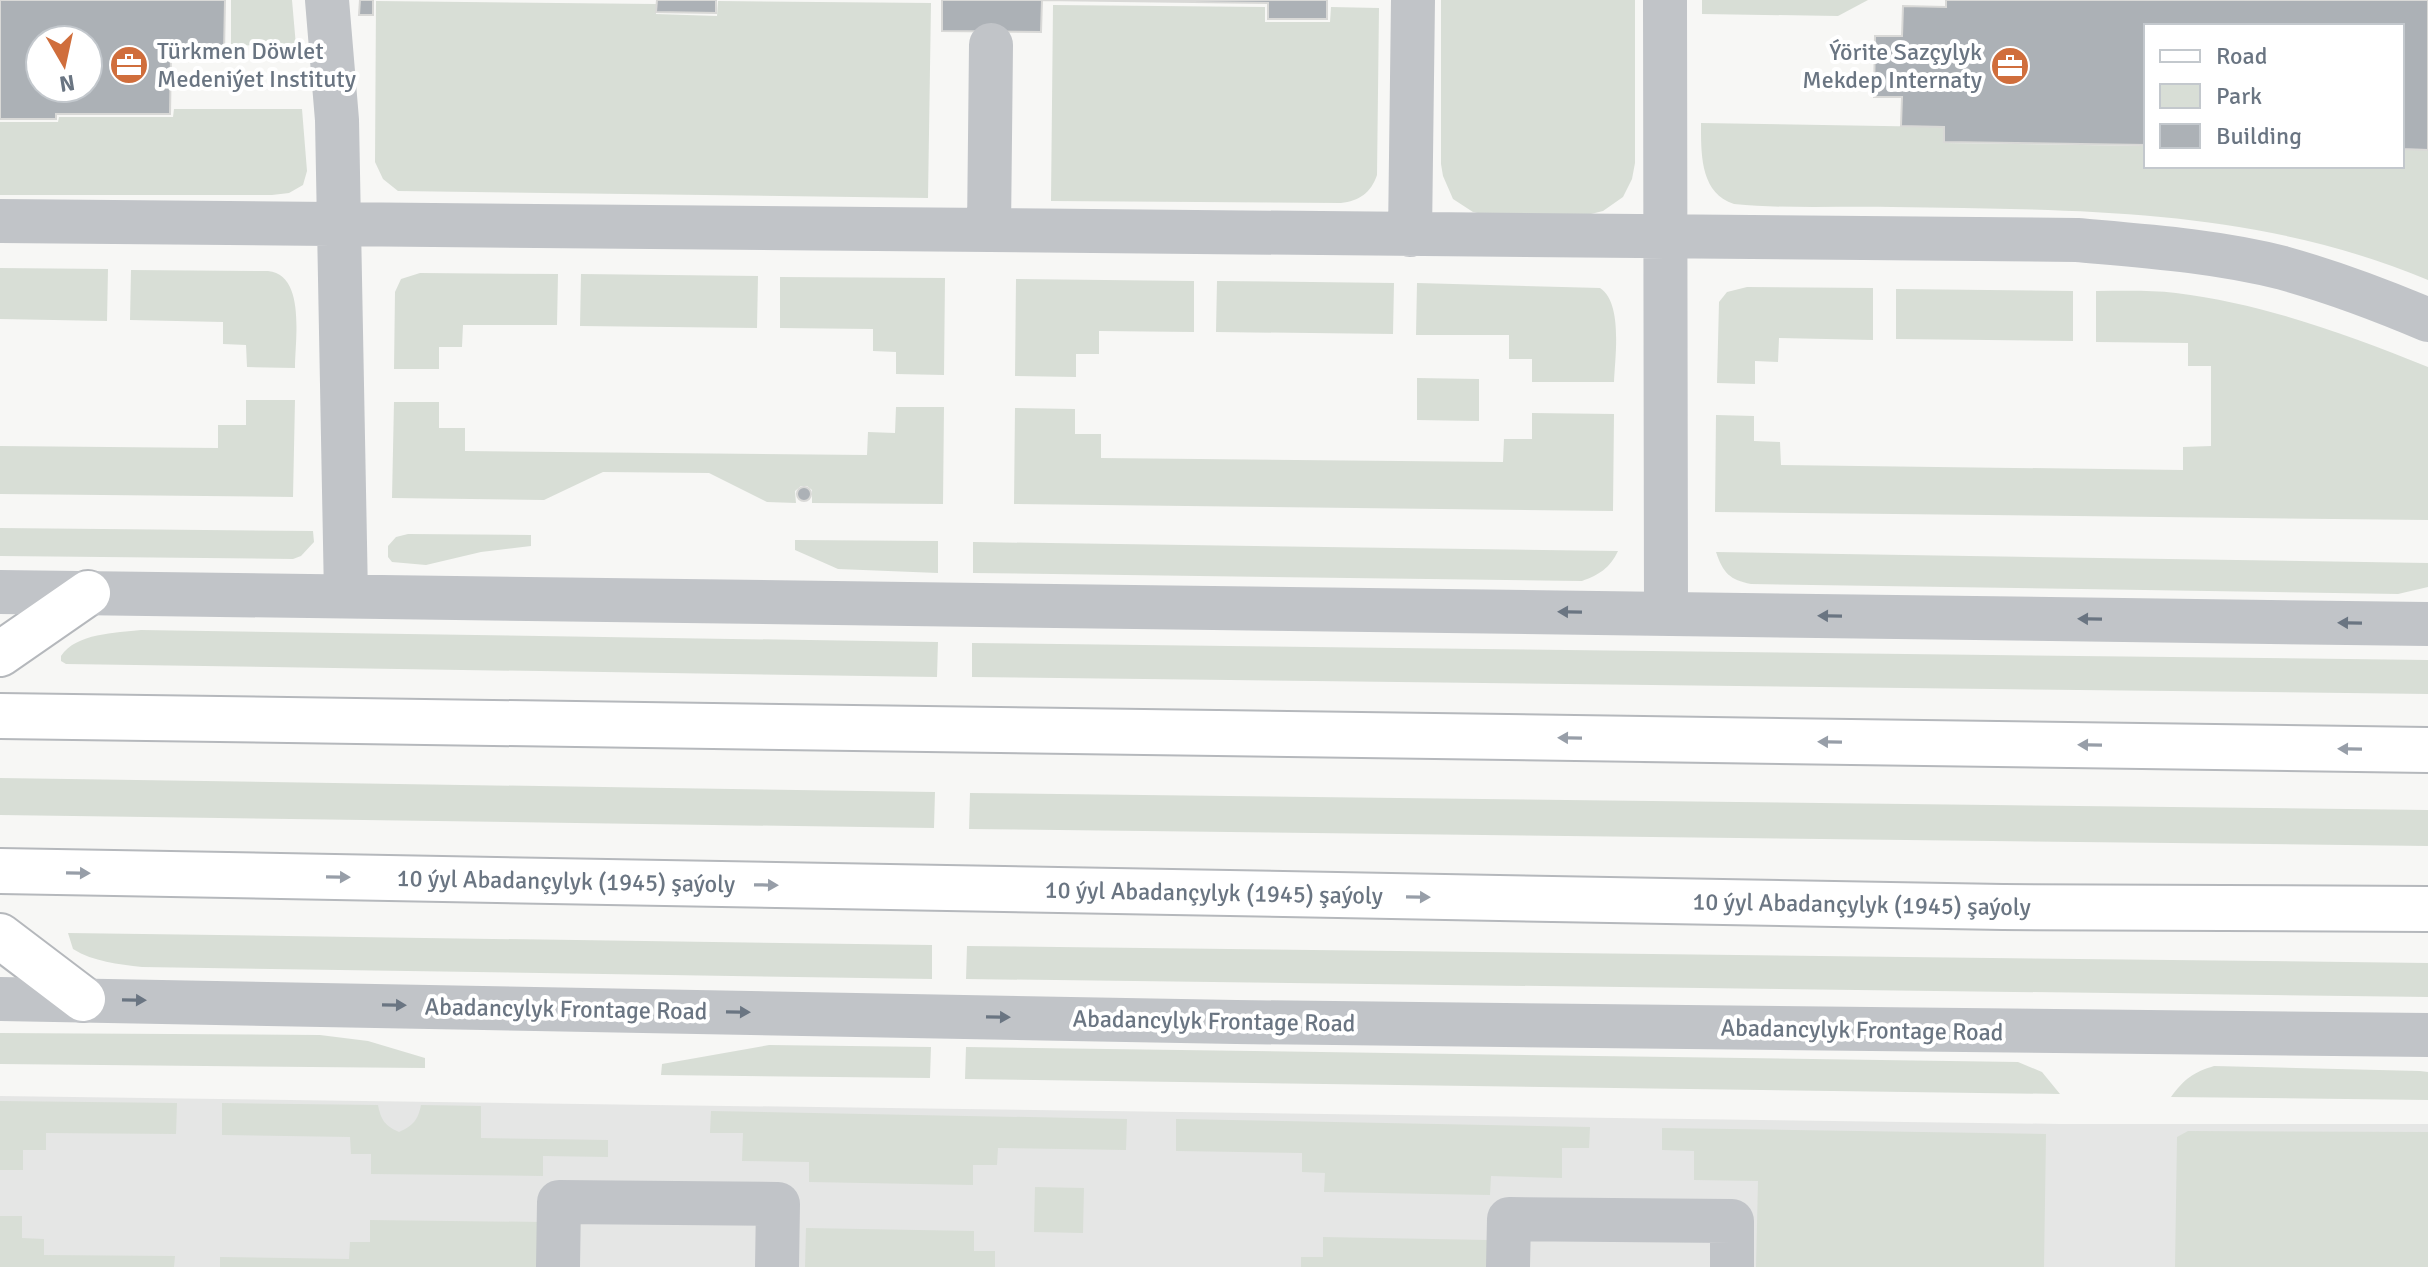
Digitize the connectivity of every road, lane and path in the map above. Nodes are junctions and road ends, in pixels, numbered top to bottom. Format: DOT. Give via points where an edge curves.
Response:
graph roads {
  1 [pos="327,0"];
  2 [pos="1413,0"];
  3 [pos="1665,0"];
  4 [pos="991,45"];
  5 [pos="0,221"];
  6 [pos="340,224"];
  7 [pos="989,230"];
  8 [pos="1410,235"];
  9 [pos="1665,237"];
  10 [pos="2428,320"];
  11 [pos="0,592"];
  12 [pos="88,593"];
  13 [pos="346,596"];
  14 [pos="1666,614"];
  15 [pos="2428,624"];
  16 [pos="0,654"];
  17 [pos="0,716"];
  18 [pos="2428,750"];
  19 [pos="0,871"];
  20 [pos="2428,909"];
  21 [pos="0,936"];
  22 [pos="0,999"];
  23 [pos="83,999"];
  24 [pos="2428,1035"];
  25 [pos="558,1267"];
  26 [pos="777,1267"];
  27 [pos="1508,1267"];
  28 [pos="1732,1267"];
  1 -- 6 [label="street"];
  2 -- 8 [label="street"];
  3 -- 9 [label="street"];
  4 -- 7 [label="street"];
  5 -- 6 [label="street"];
  6 -- 7 [label="street"];
  6 -- 13 [label="street"];
  7 -- 8 [label="street"];
  8 -- 9 [label="street"];
  9 -- 10 [label="street" via="2077,240 2146,246 2280,267"];
  9 -- 14 [label="street"];
  11 -- 12 [label="street"];
  12 -- 13 [label="street"];
  12 -- 16 [label="main road"];
  14 -- 13 [label="street, one-way"];
  15 -- 14 [label="street, one-way"];
  18 -- 17 [label="main road, one-way"];
  19 -- 20 [label="main road, 10 ýyl Abadançylyk (1945) şaýoly, one-way" via="1971,906"];
  21 -- 23 [label="main road"];
  22 -- 23 [label="street, Abadancylyk Frontage Road"];
  23 -- 24 [label="street, Abadancylyk Frontage Road, one-way" via="1236,1022"];
  25 -- 26 [label="street" via="559,1202 778,1204"];
  27 -- 28 [label="street" via="1509,1219 1523,1219 1732,1221"];
}
